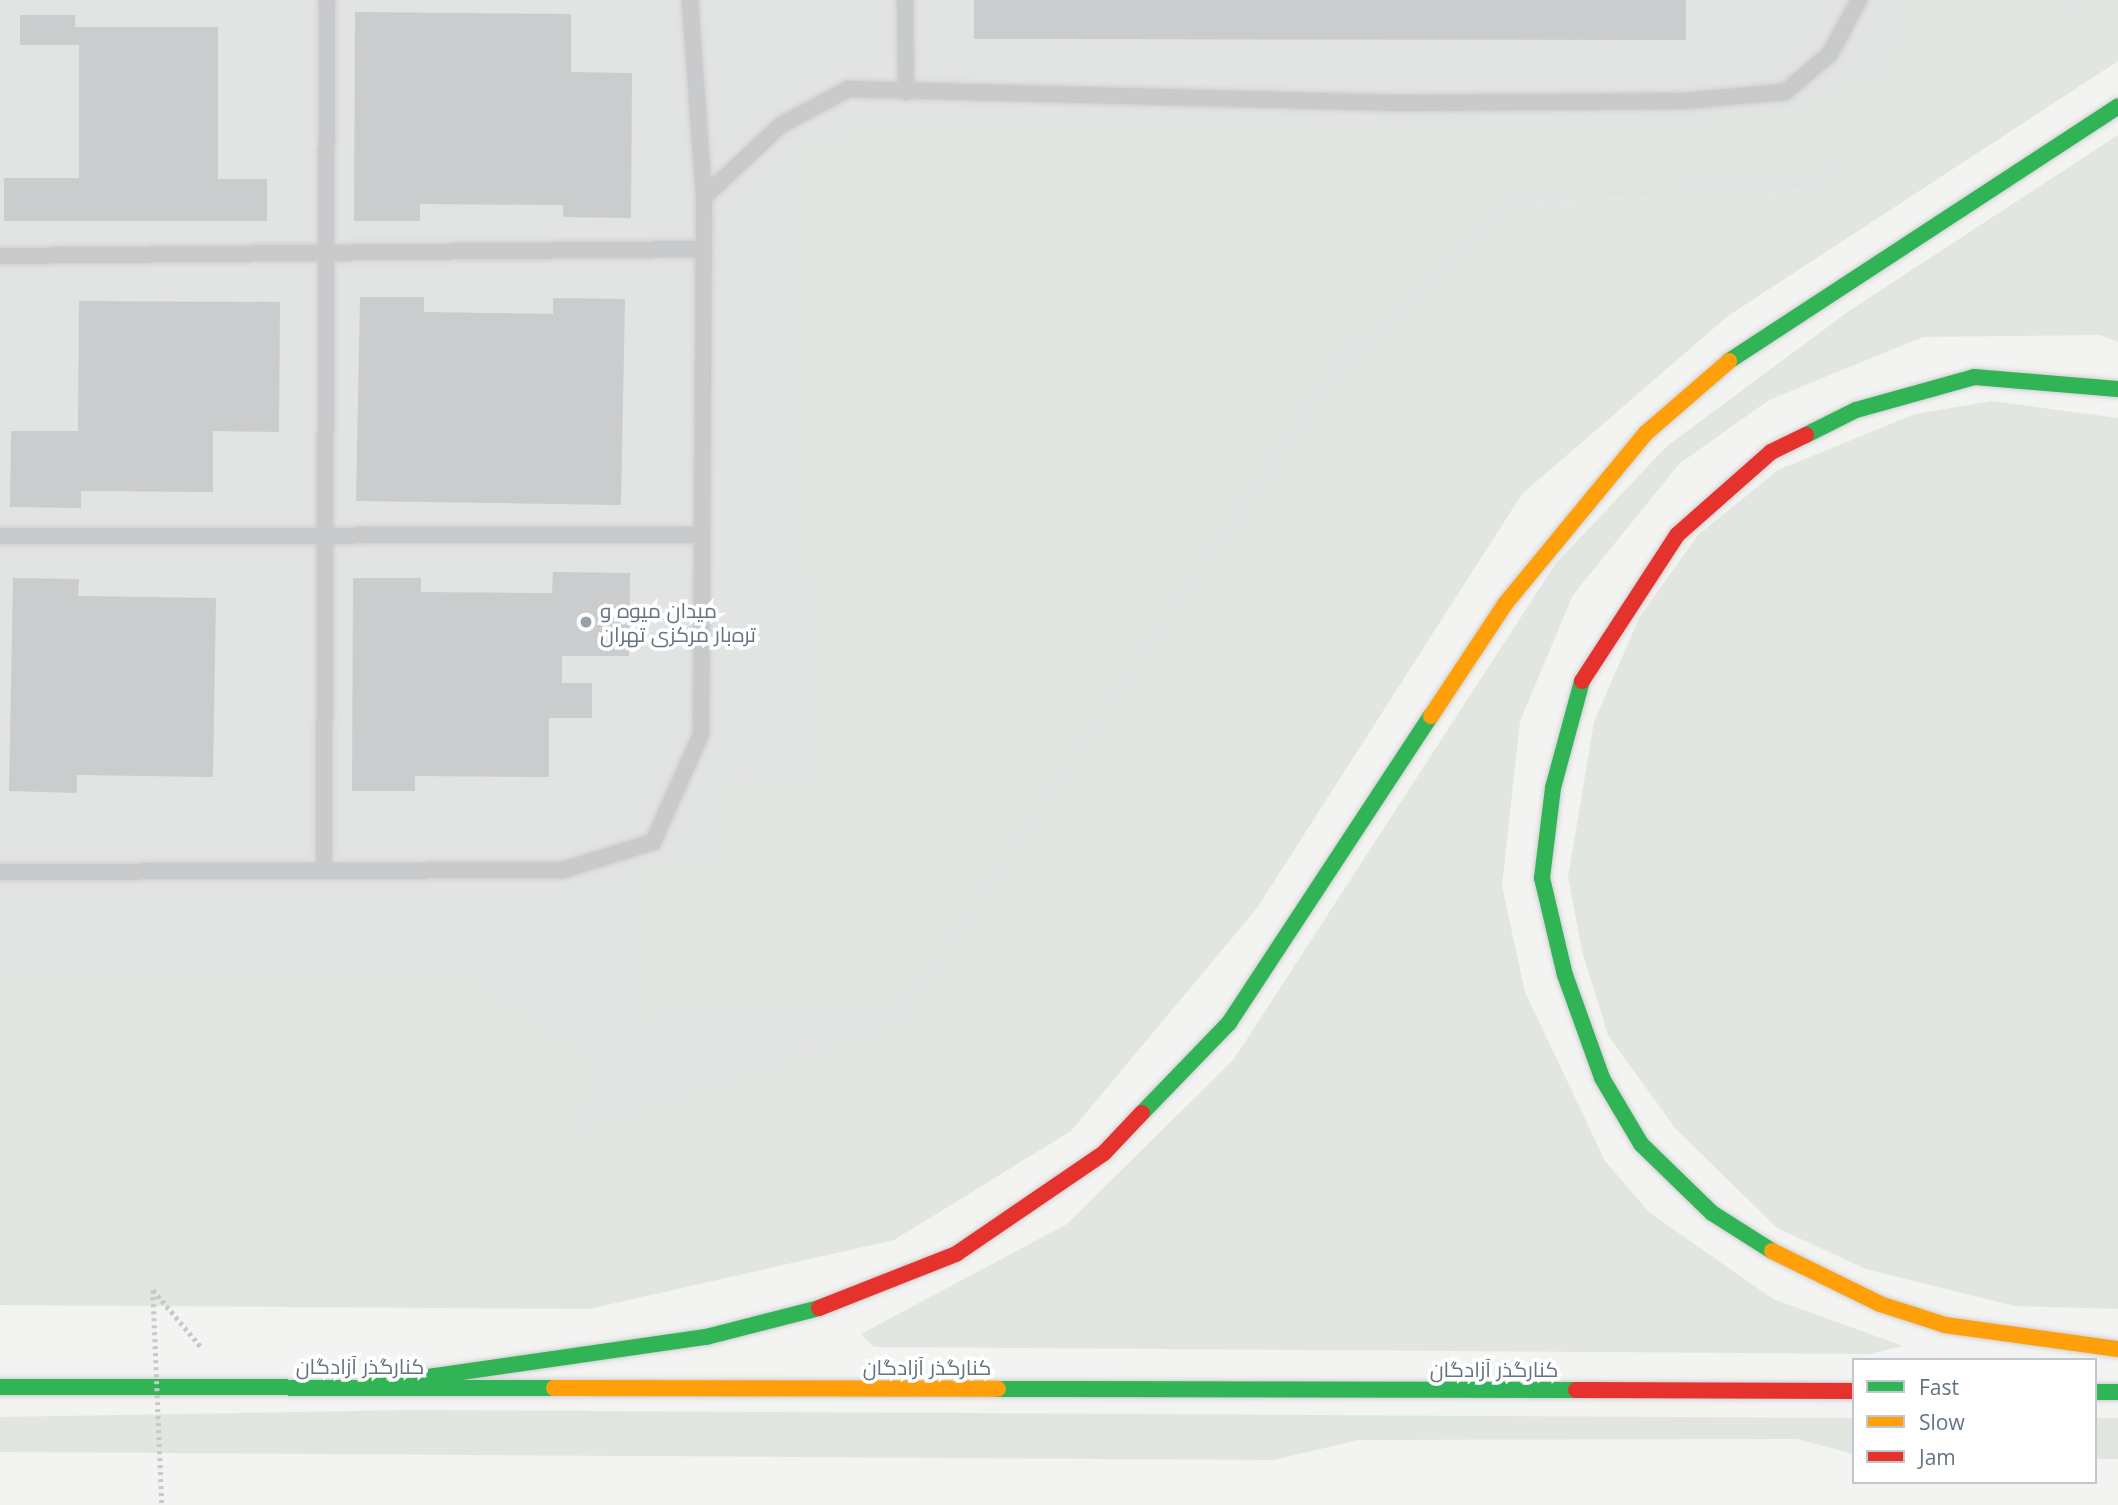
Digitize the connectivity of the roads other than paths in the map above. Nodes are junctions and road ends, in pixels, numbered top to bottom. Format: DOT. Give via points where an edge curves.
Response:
graph roads {
  1 [pos="327,0"];
  2 [pos="690,0"];
  3 [pos="905,0"];
  4 [pos="1859,0"];
  5 [pos="906,92"];
  6 [pos="2118,106"];
  7 [pos="704,197"];
  8 [pos="703,249"];
  9 [pos="0,256"];
  10 [pos="326,257"];
  11 [pos="2118,389"];
  12 [pos="701,535"];
  13 [pos="0,536"];
  14 [pos="325,536"];
  15 [pos="324,867"];
  16 [pos="0,872"];
  17 [pos="2118,1349"];
  18 [pos="365,1386"];
  19 [pos="0,1387"];
  20 [pos="1852,1391"];
  21 [pos="2097,1391"];
  22 [pos="2118,1392"];
  1 -- 10 [label="lane"];
  2 -- 7 [label="lane"];
  3 -- 5 [label="lane"];
  4 -- 5 [label="lane" via="1830,54 1785,92 1682,101 1401,103"];
  5 -- 7 [label="lane" via="848,89 781,125"];
  6 -- 18 [label="main road" via="1807,306 1724,365 1646,433 1505,604 1229,1023 1104,1153 1040,1200 956,1254 828,1306 706,1337"];
  7 -- 8 [label="lane"];
  8 -- 10 [label="lane"];
  8 -- 12 [label="lane"];
  9 -- 10 [label="lane"];
  10 -- 14 [label="lane"];
  11 -- 17 [label="main road" via="1974,377 1856,410 1770,452 1677,535 1583,677 1553,788 1542,878 1565,975 1602,1078 1641,1144 1712,1213 1805,1271 1880,1304 1945,1325"];
  12 -- 14 [label="lane"];
  12 -- 15 [label="lane" via="701,734 653,842 563,870"];
  13 -- 14 [label="lane"];
  14 -- 15 [label="lane"];
  15 -- 16 [label="lane"];
  18 -- 19 [label="main road, کنارگذر آزادگان"];
  18 -- 20 [label="main road, کنارگذر آزادگان"];
  21 -- 22 [label="main road"];
}
